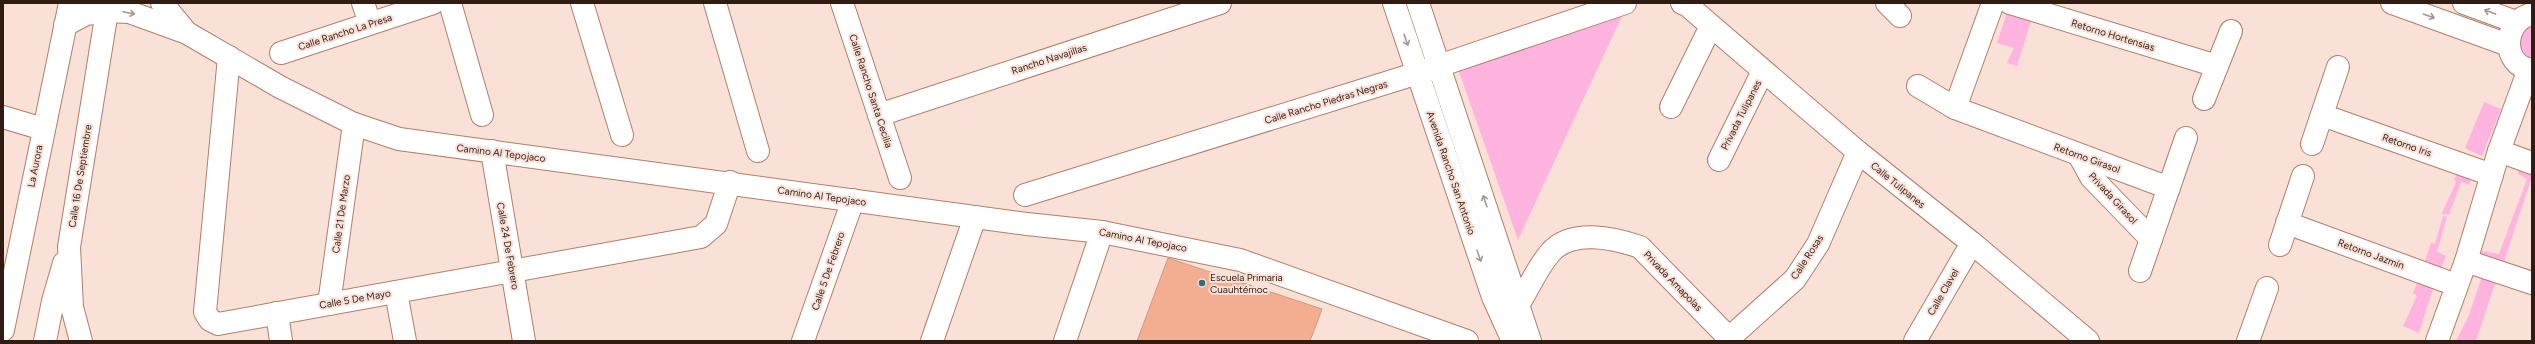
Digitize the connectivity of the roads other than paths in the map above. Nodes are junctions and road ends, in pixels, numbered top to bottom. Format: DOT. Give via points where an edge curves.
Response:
graph roads {
  1 [pos="70,3"];
  2 [pos="162,3"];
  3 [pos="363,3"];
  4 [pos="433,3"];
  5 [pos="450,3"];
  6 [pos="582,3"];
  7 [pos="714,3"];
  8 [pos="842,3"];
  9 [pos="1220,3"];
  10 [pos="1394,3"];
  11 [pos="1418,3"];
  12 [pos="1625,3"];
  13 [pos="1993,3"];
  14 [pos="2010,3"];
  15 [pos="2392,3"];
  16 [pos="2464,3"];
  17 [pos="1686,4"];
  18 [pos="107,11"];
  19 [pos="1582,11"];
  20 [pos="2524,18"];
  21 [pos="370,23"];
  22 [pos="65,25"];
  23 [pos="1711,26"];
  24 [pos="2231,31"];
  25 [pos="187,33"];
  26 [pos="2508,44"];
  27 [pos="281,53"];
  28 [pos="229,57"];
  29 [pos="1440,65"];
  30 [pos="2217,66"];
  31 [pos="2338,67"];
  32 [pos="2530,69"];
  33 [pos="1764,71"];
  34 [pos="1418,73"];
  35 [pos="1918,86"];
  36 [pos="2204,99"];
  37 [pos="1671,107"];
  38 [pos="1955,108"];
  39 [pos="482,115"];
  40 [pos="879,115"];
  41 [pos="2322,115"];
  42 [pos="3,117"];
  43 [pos="354,124"];
  44 [pos="43,129"];
  45 [pos="622,135"];
  46 [pos="2186,138"];
  47 [pos="2312,144"];
  48 [pos="758,151"];
  49 [pos="2499,151"];
  50 [pos="492,152"];
  51 [pos="1858,152"];
  52 [pos="2079,155"];
  53 [pos="1719,160"];
  54 [pos="2532,163"];
  55 [pos="2492,175"];
  56 [pos="2304,176"];
  57 [pos="900,178"];
  58 [pos="730,182"];
  59 [pos="2169,188"];
  60 [pos="1025,196"];
  61 [pos="853,200"];
  62 [pos="975,217"];
  63 [pos="2287,223"];
  64 [pos="1102,232"];
  65 [pos="2151,239"];
  66 [pos="1972,243"];
  67 [pos="2280,245"];
  68 [pos="69,247"];
  69 [pos="2466,261"];
  70 [pos="513,271"];
  71 [pos="2140,271"];
  72 [pos="2532,283"];
  73 [pos="2456,285"];
  74 [pos="2267,288"];
  75 [pos="396,292"];
  76 [pos="329,304"];
  77 [pos="1510,311"];
  78 [pos="277,313"];
  79 [pos="3,330"];
  80 [pos="2080,338"];
  81 [pos="1524,340"];
  82 [pos="1728,340"];
  83 [pos="45,341"];
  84 [pos="81,341"];
  85 [pos="281,341"];
  86 [pos="405,341"];
  87 [pos="524,341"];
  88 [pos="803,341"];
  89 [pos="932,341"];
  90 [pos="1065,341"];
  91 [pos="1467,341"];
  92 [pos="1915,341"];
  93 [pos="2248,341"];
  94 [pos="2437,341"];
  1 -- 22 [label="street, La Aurora"];
  2 -- 25 [label="street, Camino Al Tepojaco"];
  3 -- 21 [label="street"];
  4 -- 21 [label="street, Calle Rancho La Presa"];
  5 -- 39 [label="street"];
  6 -- 45 [label="street"];
  7 -- 48 [label="street"];
  8 -- 40 [label="street, Calle Rancho Santa Cecilia"];
  9 -- 40 [label="street, Rancho Navajillas"];
  10 -- 34 [label="street, Avenida Rancho San Antonio, one-way"];
  11 -- 29 [label="street, Avenida Rancho San Antonio"];
  12 -- 19 [label="street, Calle Rancho Piedras Negras"];
  13 -- 38 [label="street"];
  14 -- 30 [label="street, Retorno Hortensias"];
  15 -- 26 [label="street, one-way"];
  20 -- 16 [label="street, one-way"];
  17 -- 23 [label="street"];
  18 -- 22 [label="street, Camino Al Tepojaco" via="86,14"];
  18 -- 25 [label="street, Camino Al Tepojaco, one-way" via="129,12"];
  18 -- 68 [label="street, Calle 16 De Septiembre"];
  19 -- 29 [label="street, Calle Rancho Piedras Negras"];
  20 -- 26 [label="street" via="2510,32"];
  21 -- 27 [label="street, Calle Rancho La Presa"];
  22 -- 44 [label="street, La Aurora"];
  23 -- 33 [label="street, Calle Tulipanes"];
  23 -- 37 [label="street"];
  24 -- 30 [label="street"];
  25 -- 28 [label="street, Camino Al Tepojaco"];
  26 -- 32 [label="street" via="2515,60"];
  28 -- 43 [label="street, Camino Al Tepojaco" via="280,87"];
  28 -- 78 [label="street, Calle 5 De Mayo" via="204,312 210,320 218,324"];
  29 -- 34 [label="street, Calle Rancho Piedras Negras"];
  77 -- 29 [label="street, Avenida Rancho San Antonio, one-way"];
  30 -- 36 [label="street"];
  31 -- 41 [label="street"];
  32 -- 49 [label="street"];
  33 -- 51 [label="street, Calle Tulipanes"];
  33 -- 53 [label="street, Privada Tulipanes"];
  34 -- 60 [label="street, Calle Rancho Piedras Negras"];
  34 -- 77 [label="street, Avenida Rancho San Antonio, one-way" via="1493,297"];
  35 -- 38 [label="street, Retorno Girasol"];
  38 -- 52 [label="street, Retorno Girasol"];
  40 -- 57 [label="street, Calle Rancho Santa Cecilia"];
  41 -- 47 [label="street"];
  41 -- 55 [label="street, Retorno Iris"];
  42 -- 44 [label="street"];
  43 -- 50 [label="street, Camino Al Tepojaco" via="399,139"];
  43 -- 76 [label="street, Calle 21 De Marzo"];
  44 -- 79 [label="street, La Aurora"];
  46 -- 59 [label="street"];
  49 -- 54 [label="street"];
  49 -- 55 [label="street"];
  50 -- 58 [label="street, Camino Al Tepojaco"];
  50 -- 70 [label="street, Calle 24 De Febrero"];
  51 -- 66 [label="street, Calle Tulipanes"];
  51 -- 82 [label="street, Calle Rosas" via="1818,244 1795,278"];
  52 -- 59 [label="street, Retorno Girasol"];
  52 -- 65 [label="street, Privada Girasol" via="2091,177"];
  55 -- 69 [label="street"];
  56 -- 63 [label="street"];
  58 -- 61 [label="street, Camino Al Tepojaco"];
  58 -- 70 [label="street, Calle 5 De Mayo" via="716,224 701,237"];
  59 -- 65 [label="street"];
  61 -- 62 [label="street, Camino Al Tepojaco"];
  61 -- 88 [label="street, Calle 5 De Febrero"];
  62 -- 64 [label="street, Camino Al Tepojaco"];
  62 -- 89 [label="street"];
  63 -- 67 [label="street"];
  63 -- 73 [label="street, Retorno Jazmín"];
  64 -- 90 [label="street"];
  64 -- 91 [label="street, Camino Al Tepojaco" via="1240,260"];
  65 -- 71 [label="street"];
  66 -- 80 [label="street, Calle Tulipanes"];
  66 -- 92 [label="street, Calle Clavel"];
  68 -- 83 [label="street" via="53,301"];
  68 -- 84 [label="street, Calle 16 De Septiembre" via="72,307"];
  69 -- 72 [label="street"];
  69 -- 73 [label="street"];
  70 -- 75 [label="street, Calle 5 De Mayo"];
  70 -- 87 [label="street, Calle 24 De Febrero"];
  73 -- 94 [label="street"];
  74 -- 93 [label="street"];
  75 -- 76 [label="street, Calle 5 De Mayo"];
  75 -- 86 [label="street"];
  76 -- 78 [label="street, Calle 5 De Mayo"];
  77 -- 81 [label="street, Avenida Rancho San Antonio"];
  77 -- 82 [label="street, Privada Amapolas" via="1550,252 1565,241 1578,238 1623,241 1640,247"];
  78 -- 85 [label="street"];
}
